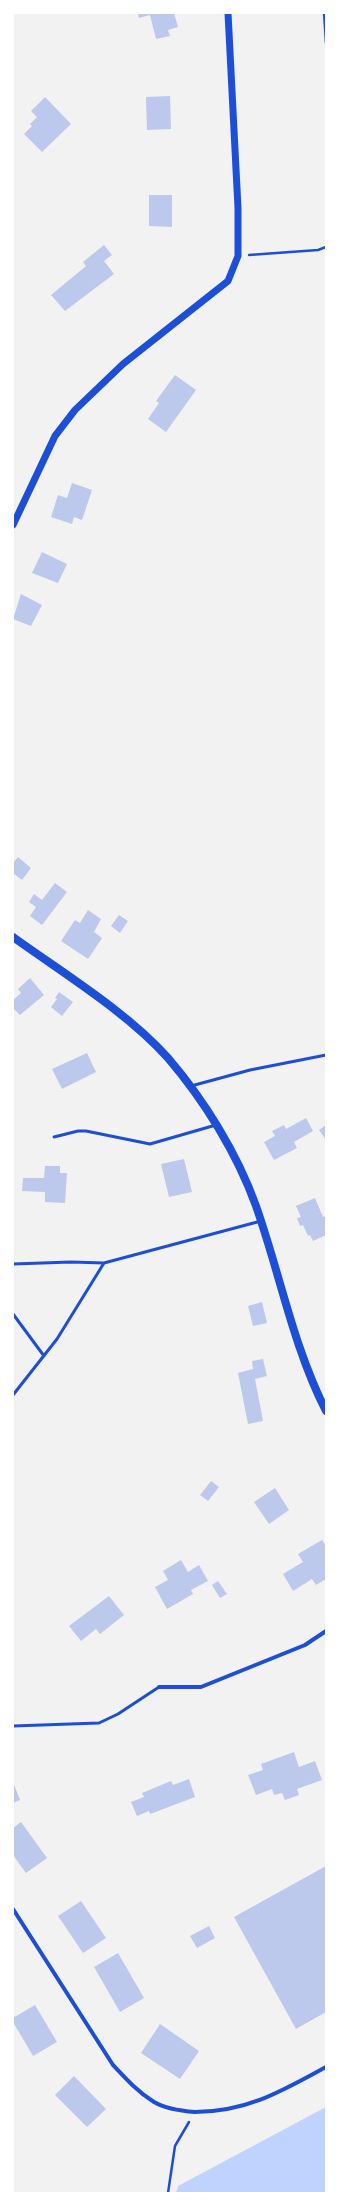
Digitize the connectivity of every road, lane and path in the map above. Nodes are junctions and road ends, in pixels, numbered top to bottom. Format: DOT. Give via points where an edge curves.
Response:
graph roads {
  1 [pos="228,13"];
  2 [pos="324,13"];
  3 [pos="326,43"];
  4 [pos="326,247"];
  5 [pos="238,256"];
  6 [pos="13,525"];
  7 [pos="13,937"];
  8 [pos="326,1055"];
  9 [pos="189,1086"];
  10 [pos="216,1125"];
  11 [pos="54,1137"];
  12 [pos="261,1221"];
  13 [pos="104,1263"];
  14 [pos="13,1264"];
  15 [pos="13,1314"];
  16 [pos="44,1356"];
  17 [pos="13,1395"];
  18 [pos="326,1411"];
  19 [pos="326,1631"];
  20 [pos="159,1687"];
  21 [pos="13,1726"];
  22 [pos="13,1909"];
  23 [pos="326,2067"];
  24 [pos="194,2112"];
  25 [pos="168,2193"];
  1 -- 5 [label="street" via="238,200"];
  2 -- 3 [label="path"];
  4 -- 5 [label="path" via="318,250"];
  5 -- 6 [label="street" via="228,281 122,364 75,410 55,436"];
  7 -- 9 [label="main road" via="119,1014 167,1058"];
  8 -- 9 [label="lane" via="257,1068"];
  9 -- 10 [label="main road"];
  10 -- 11 [label="lane" via="150,1144 86,1131"];
  10 -- 12 [label="main road" via="238,1167"];
  12 -- 13 [label="lane"];
  12 -- 18 [label="main road" via="301,1353"];
  13 -- 14 [label="lane"];
  13 -- 16 [label="lane"];
  15 -- 16 [label="lane"];
  16 -- 17 [label="lane"];
  19 -- 20 [label="street" via="305,1645 201,1687"];
  20 -- 21 [label="lane" via="118,1714 99,1723"];
  22 -- 24 [label="street" via="114,2065 134,2087 156,2103"];
  23 -- 24 [label="street" via="249,2106 215,2112"];
  24 -- 25 [label="path" via="175,2146"];
}
